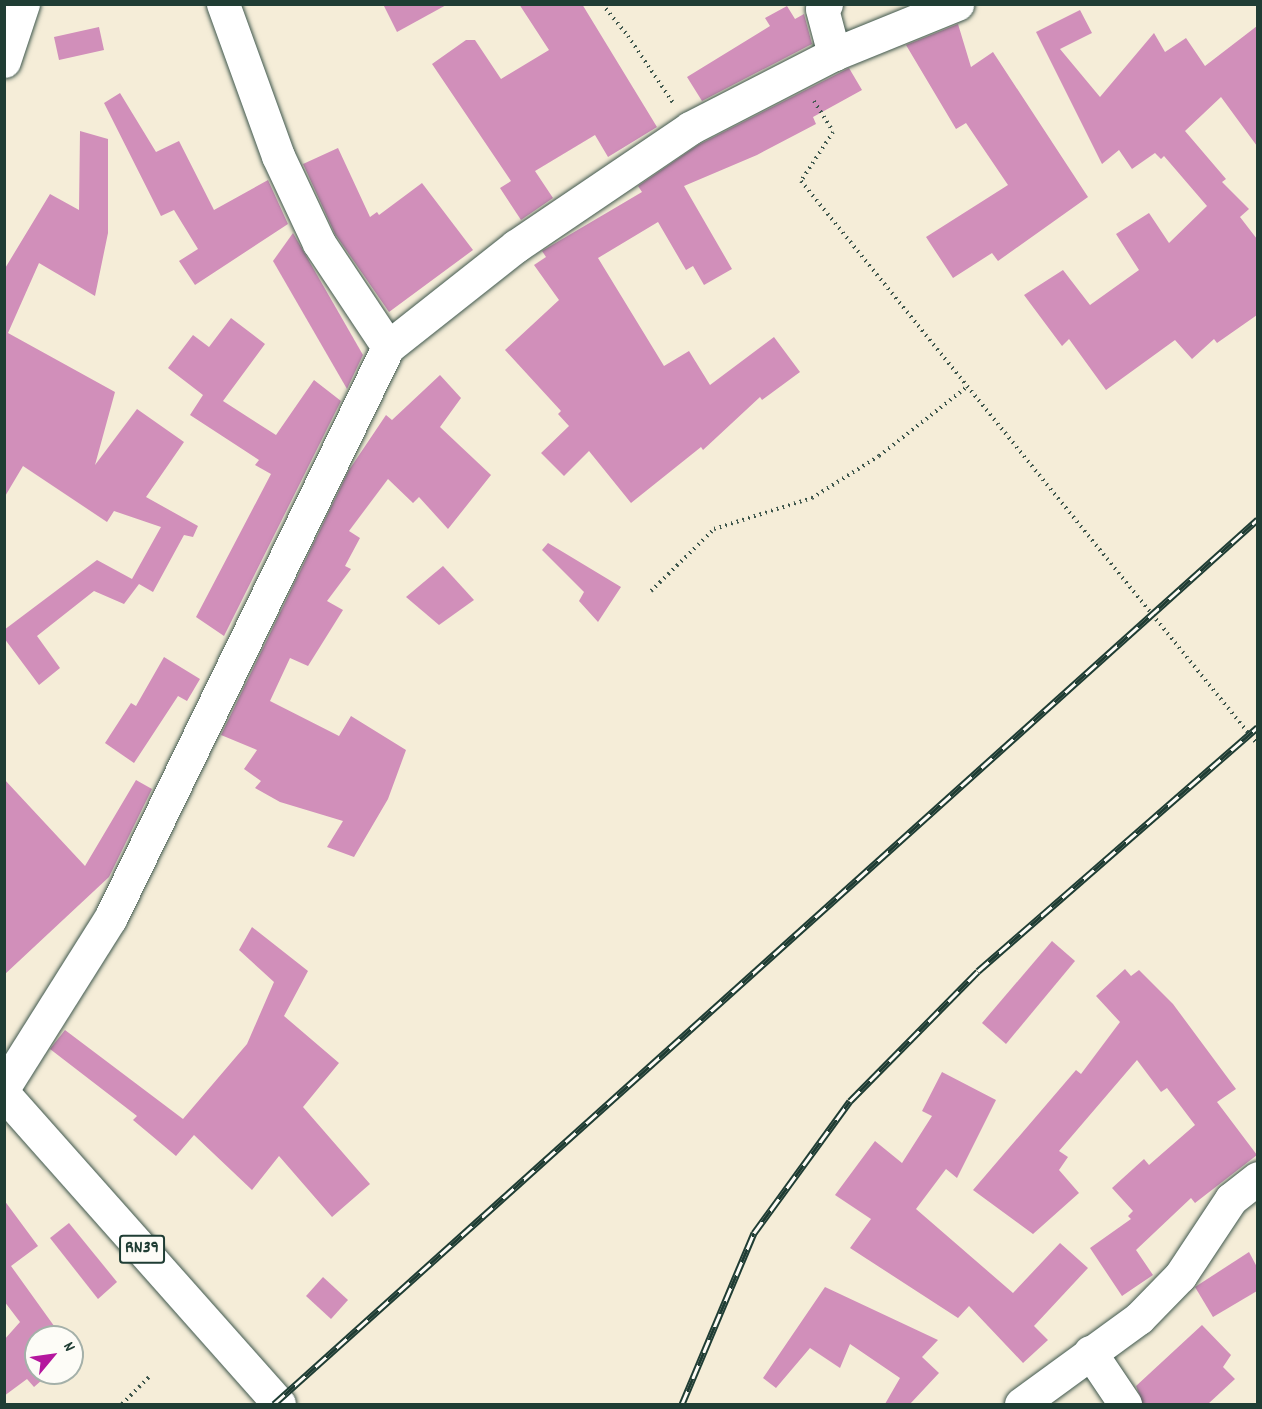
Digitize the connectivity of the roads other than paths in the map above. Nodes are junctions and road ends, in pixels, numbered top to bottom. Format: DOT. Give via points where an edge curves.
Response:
graph roads {
  1 [pos="23,4"];
  2 [pos="223,4"];
  3 [pos="826,4"];
  4 [pos="957,4"];
  5 [pos="834,54"];
  6 [pos="4,61"];
  7 [pos="388,347"];
  8 [pos="4,1087"];
  9 [pos="4,1094"];
  10 [pos="1257,1178"];
  11 [pos="1090,1352"];
  12 [pos="279,1404"];
  13 [pos="1021,1404"];
  14 [pos="1125,1404"];
  1 -- 6 [label="main road"];
  2 -- 7 [label="main road" via="278,156 319,243"];
  3 -- 5 [label="main road" via="822,9"];
  4 -- 5 [label="main road"];
  5 -- 7 [label="main road" via="690,128 516,246"];
  7 -- 8 [label="main road" via="110,920"];
  9 -- 12 [label="main road, RN39"];
  10 -- 11 [label="main road" via="1231,1199 1180,1276 1139,1318"];
  11 -- 13 [label="main road"];
  11 -- 14 [label="main road"];
}
